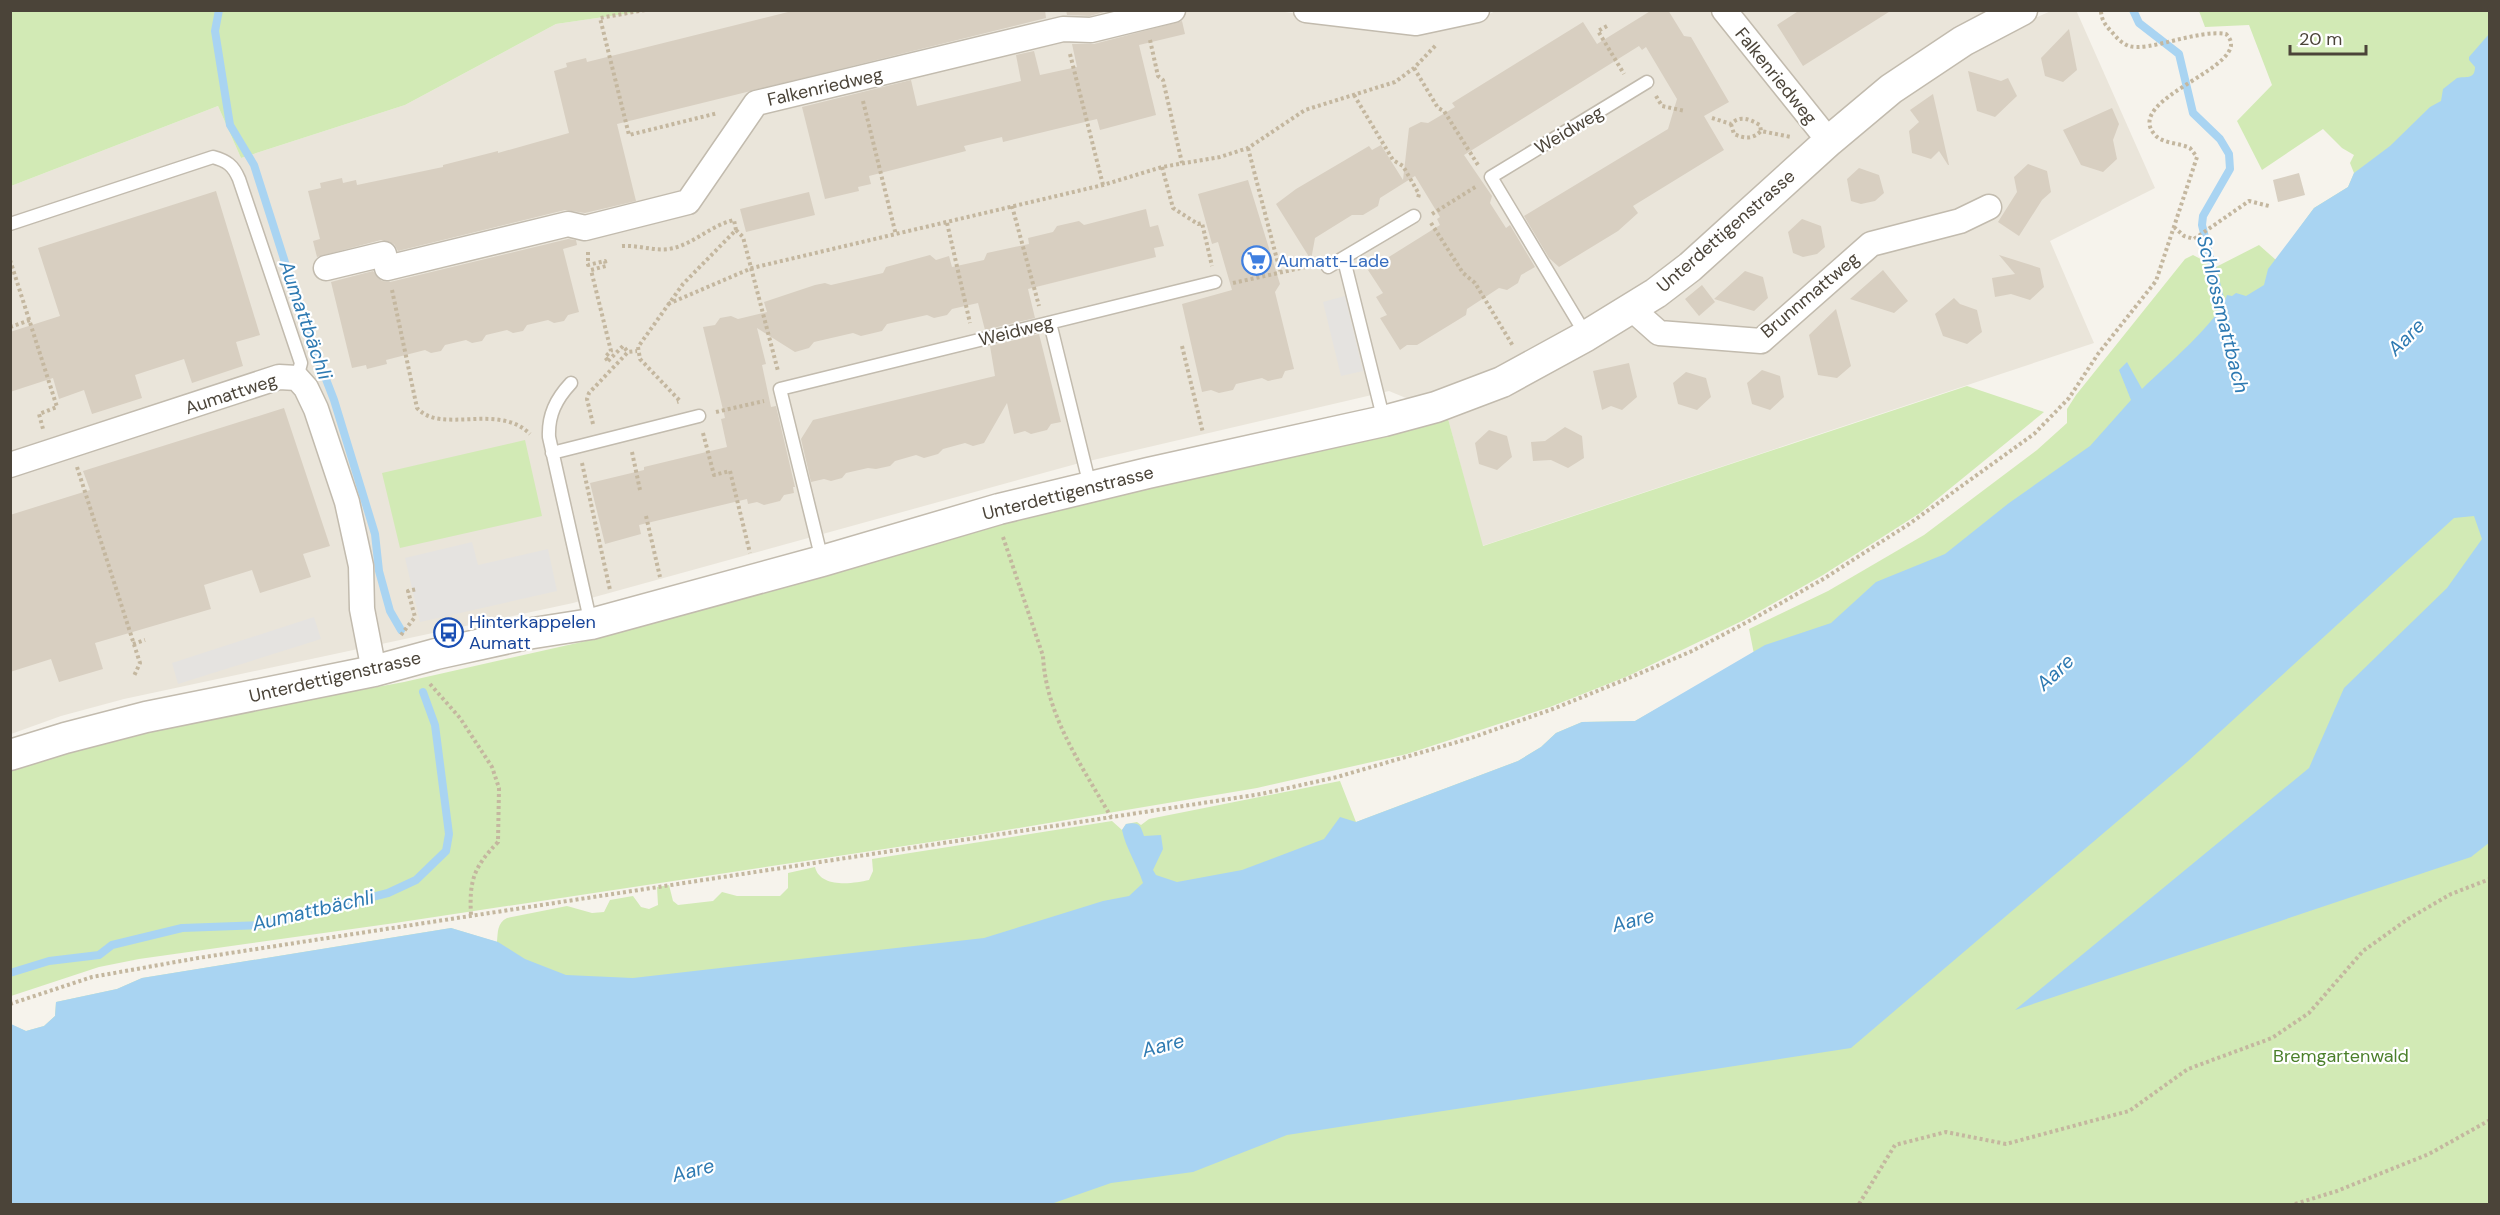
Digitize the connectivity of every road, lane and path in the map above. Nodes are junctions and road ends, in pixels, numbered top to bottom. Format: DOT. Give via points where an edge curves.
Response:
graph roads {
  1 [pos="645,10"];
  2 [pos="1173,10"];
  3 [pos="1306,10"];
  4 [pos="1724,10"];
  5 [pos="2022,10"];
  6 [pos="2101,10"];
  7 [pos="1468,13"];
  8 [pos="1144,18"];
  9 [pos="1607,26"];
  10 [pos="1070,55"];
  11 [pos="1414,68"];
  12 [pos="858,80"];
  13 [pos="1647,82"];
  14 [pos="1634,90"];
  15 [pos="1354,95"];
  16 [pos="756,103"];
  17 [pos="1685,111"];
  18 [pos="1712,118"];
  19 [pos="1731,124"];
  20 [pos="1761,131"];
  21 [pos="1829,141"];
  22 [pos="1791,145"];
  23 [pos="1248,148"];
  24 [pos="1473,156"];
  25 [pos="1182,163"];
  26 [pos="1162,167"];
  27 [pos="1103,184"];
  28 [pos="1478,186"];
  29 [pos="1416,189"];
  30 [pos="1012,206"];
  31 [pos="2269,206"];
  32 [pos="1989,207"];
  33 [pos="1420,217"];
  34 [pos="947,223"];
  35 [pos="10,224"];
  36 [pos="2174,226"];
  37 [pos="585,228"];
  38 [pos="736,230"];
  39 [pos="896,235"];
  40 [pos="1207,245"];
  41 [pos="617,246"];
  42 [pos="10,260"];
  43 [pos="1344,260"];
  44 [pos="1328,267"];
  45 [pos="326,268"];
  46 [pos="752,268"];
  47 [pos="1280,271"];
  48 [pos="1215,282"];
  49 [pos="668,304"];
  50 [pos="1632,309"];
  51 [pos="397,312"];
  52 [pos="968,312"];
  53 [pos="30,320"];
  54 [pos="1047,324"];
  55 [pos="10,327"];
  56 [pos="1586,336"];
  57 [pos="1182,346"];
  58 [pos="637,351"];
  59 [pos="628,352"];
  60 [pos="1517,353"];
  61 [pos="297,378"];
  62 [pos="571,383"];
  63 [pos="781,393"];
  64 [pos="669,404"];
  65 [pos="57,407"];
  66 [pos="591,415"];
  67 [pos="699,416"];
  68 [pos="1384,421"];
  69 [pos="628,434"];
  70 [pos="1204,440"];
  71 [pos="70,446"];
  72 [pos="578,447"];
  73 [pos="552,453"];
  74 [pos="10,465"];
  75 [pos="1090,486"];
  76 [pos="640,490"];
  77 [pos="999,509"];
  78 [pos="646,516"];
  79 [pos="752,560"];
  80 [pos="822,561"];
  81 [pos="662,585"];
  82 [pos="417,589"];
  83 [pos="588,615"];
  84 [pos="414,617"];
  85 [pos="145,640"];
  86 [pos="133,644"];
  87 [pos="415,661"];
  88 [pos="374,671"];
  89 [pos="134,676"];
  90 [pos="10,755"];
  91 [pos="1111,817"];
  92 [pos="2490,879"];
  93 [pos="471,915"];
  94 [pos="10,1004"];
  95 [pos="2490,1120"];
  96 [pos="1859,1204"];
  97 [pos="2295,1204"];
  1 -- 16 [label="path" via="600,18 629,135"];
  2 -- 8 [label="street, Falkenriedweg"];
  3 -- 7 [label="street" via="1416,22"];
  4 -- 21 [label="street, Falkenriedweg"];
  5 -- 21 [label="street, Unterdettigenstrasse" via="1942,54 1891,89"];
  6 -- 36 [label="path" via="2105,26 2125,44 2137,47 2222,34 2230,39 2226,56 2158,104 2151,115 2152,131 2160,139 2186,146 2196,154 2197,161"];
  7 -- 11 [label="path"];
  8 -- 12 [label="street, Falkenriedweg" via="1091,30 1063,29"];
  8 -- 25 [label="path"];
  9 -- 14 [label="path" via="1598,31"];
  10 -- 27 [label="path"];
  11 -- 15 [label="path" via="1395,82"];
  11 -- 24 [label="path"];
  12 -- 16 [label="street, Falkenriedweg"];
  12 -- 39 [label="path"];
  13 -- 14 [label="lane, Weidweg"];
  13 -- 17 [label="path" via="1662,106"];
  14 -- 56 [label="lane, Weidweg" via="1491,177"];
  15 -- 23 [label="path" via="1305,110"];
  15 -- 29 [label="path" via="1393,160 1403,166"];
  16 -- 37 [label="street, Falkenriedweg" via="688,202"];
  18 -- 19 [label="path"];
  19 -- 20 [label="path" via="1736,119 1748,118 1760,125"];
  19 -- 20 [label="path" via="1734,134 1743,139"];
  20 -- 22 [label="path" via="1798,138"];
  21 -- 50 [label="street, Unterdettigenstrasse" via="1690,267"];
  23 -- 25 [label="path"];
  23 -- 47 [label="path"];
  25 -- 26 [label="path"];
  26 -- 27 [label="path"];
  26 -- 40 [label="path" via="1173,208 1202,223"];
  27 -- 30 [label="path"];
  28 -- 33 [label="path"];
  30 -- 34 [label="path"];
  30 -- 54 [label="path"];
  31 -- 36 [label="path" via="2248,201 2198,237 2187,238"];
  32 -- 50 [label="street, Brunnmattweg" via="1960,221 1871,244 1761,341 1659,333"];
  33 -- 43 [label="lane"];
  33 -- 60 [label="path" via="1475,283"];
  34 -- 39 [label="path"];
  34 -- 52 [label="path"];
  35 -- 61 [label="lane" via="213,157 227,161 239,179 301,363"];
  36 -- 91 [label="path" via="2156,281 2053,417 1910,524 1753,619 1692,651 1553,709 1410,757 1261,794"];
  37 -- 45 [label="street, Falkenriedweg" via="568,224 387,268 384,254"];
  37 -- 59 [label="path" via="590,247 588,265 605,261 606,266 591,270 611,351 605,357 609,361 623,346"];
  38 -- 41 [label="path" via="734,220 717,224 670,249"];
  38 -- 46 [label="path" via="743,237"];
  38 -- 49 [label="path"];
  39 -- 46 [label="path"];
  42 -- 53 [label="path"];
  43 -- 44 [label="lane"];
  43 -- 68 [label="lane"];
  44 -- 47 [label="path" via="1306,265"];
  46 -- 49 [label="path"];
  46 -- 63 [label="path"];
  47 -- 48 [label="path" via="1226,285"];
  48 -- 54 [label="lane, Weidweg"];
  49 -- 58 [label="path"];
  50 -- 56 [label="street, Unterdettigenstrasse"];
  51 -- 73 [label="path" via="417,408 422,414 447,420 490,417 518,424 530,433 535,450"];
  53 -- 55 [label="path"];
  53 -- 65 [label="path"];
  54 -- 63 [label="lane, Weidweg"];
  54 -- 75 [label="lane"];
  56 -- 68 [label="street, Unterdettigenstrasse" via="1502,382"];
  57 -- 70 [label="path"];
  58 -- 59 [label="path"];
  58 -- 64 [label="path" via="680,401"];
  59 -- 66 [label="path" via="589,393"];
  61 -- 71 [label="street, Aumattweg" via="279,377"];
  61 -- 88 [label="street, Aumattweg" via="316,409 347,502 361,566 362,609"];
  62 -- 73 [label="lane" via="551,414"];
  63 -- 67 [label="path"];
  63 -- 80 [label="lane"];
  67 -- 69 [label="lane"];
  67 -- 79 [label="path" via="714,475 730,471"];
  68 -- 75 [label="street, Unterdettigenstrasse"];
  69 -- 72 [label="lane"];
  69 -- 76 [label="path"];
  71 -- 74 [label="street, Aumattweg"];
  71 -- 86 [label="path"];
  72 -- 73 [label="lane"];
  72 -- 83 [label="path" via="612,599"];
  73 -- 83 [label="lane"];
  75 -- 77 [label="street, Unterdettigenstrasse"];
  77 -- 80 [label="street, Unterdettigenstrasse"];
  77 -- 91 [label="path" via="1004,544 1043,656 1055,716"];
  78 -- 81 [label="path"];
  80 -- 83 [label="street, Unterdettigenstrasse"];
  82 -- 84 [label="path" via="408,591"];
  83 -- 87 [label="street, Unterdettigenstrasse"];
  85 -- 86 [label="path"];
  86 -- 89 [label="path" via="140,663"];
  87 -- 88 [label="street, Unterdettigenstrasse"];
  87 -- 93 [label="path" via="432,688 460,718 492,767 499,788 498,842 476,871 470,890"];
  88 -- 90 [label="street, Unterdettigenstrasse" via="146,717"];
  91 -- 93 [label="path"];
  92 -- 96 [label="path" via="2451,894 2363,951 2309,1013 2272,1038 2188,1069 2129,1111 2006,1144 1947,1132 1895,1145"];
  93 -- 94 [label="path" via="92,977"];
  95 -- 97 [label="path" via="2429,1154"];
}
